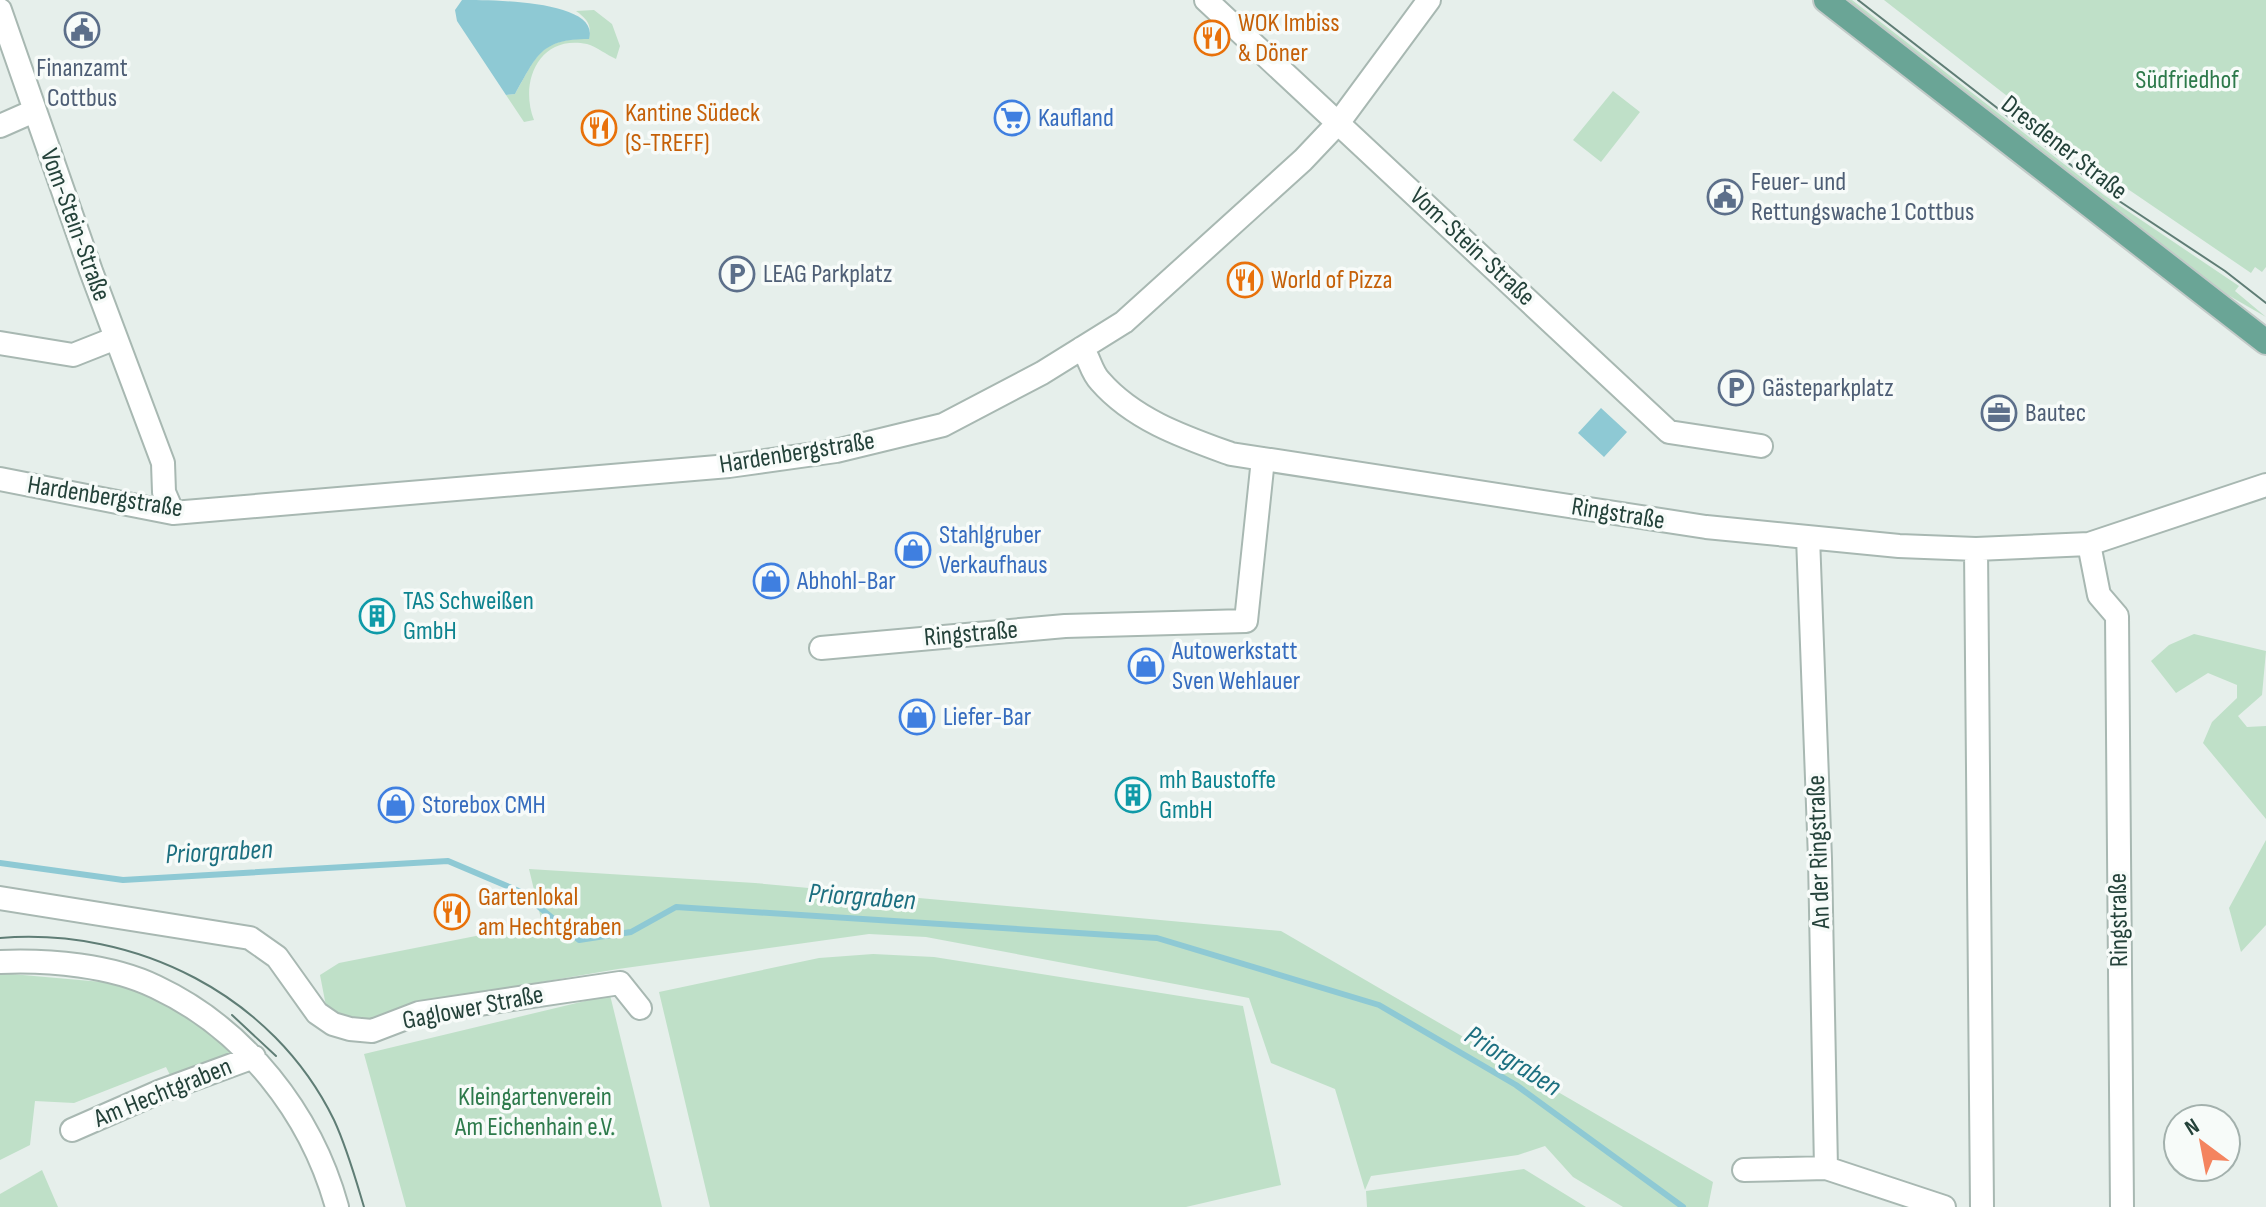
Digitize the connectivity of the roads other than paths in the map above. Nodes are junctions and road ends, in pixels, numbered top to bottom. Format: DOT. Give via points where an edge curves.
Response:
graph roads {
  1 [pos="1206,0"];
  2 [pos="1429,0"];
  3 [pos="1826,0"];
  4 [pos="0,10"];
  5 [pos="34,111"];
  6 [pos="1339,122"];
  7 [pos="0,126"];
  8 [pos="116,338"];
  9 [pos="2266,342"];
  10 [pos="0,343"];
  11 [pos="1075,353"];
  12 [pos="1761,446"];
  13 [pos="1263,459"];
  14 [pos="0,479"];
  15 [pos="2266,485"];
  16 [pos="173,513"];
  17 [pos="1808,537"];
  18 [pos="2089,544"];
  19 [pos="1976,549"];
  20 [pos="821,648"];
  21 [pos="0,898"];
  22 [pos="0,962"];
  23 [pos="640,1008"];
  24 [pos="254,1057"];
  25 [pos="72,1130"];
  26 [pos="1826,1168"];
  27 [pos="1744,1170"];
  28 [pos="337,1207"];
  29 [pos="1944,1207"];
  30 [pos="1982,1207"];
  31 [pos="2122,1207"];
  1 -- 6 [label="street, Vom-Stein-Straße"];
  2 -- 6 [label="street, Hardenbergstraße"];
  3 -- 9 [label="main road, Dresdener Straße"];
  4 -- 5 [label="street, Vom-Stein-Straße"];
  5 -- 7 [label="street, Vom-Stein-Straße"];
  5 -- 8 [label="street, Vom-Stein-Straße"];
  6 -- 11 [label="street, Hardenbergstraße" via="1124,322"];
  6 -- 12 [label="street, Vom-Stein-Straße" via="1669,432"];
  8 -- 10 [label="street" via="73,355"];
  8 -- 16 [label="street, Vom-Stein-Straße" via="163,463 164,492"];
  11 -- 13 [label="street, Ringstraße" via="1091,360 1095,376 1115,396 1161,427 1231,454"];
  11 -- 16 [label="street, Hardenbergstraße" via="943,425 836,451 729,466"];
  13 -- 17 [label="street, Ringstraße" via="1706,527"];
  13 -- 20 [label="street, Ringstraße" via="1246,621 1065,626"];
  14 -- 16 [label="street, Hardenbergstraße"];
  15 -- 18 [label="street, Ringstraße"];
  17 -- 19 [label="street, Ringstraße"];
  17 -- 26 [label="street, An der Ringstraße"];
  18 -- 19 [label="street, Ringstraße"];
  18 -- 31 [label="street, Ringstraße" via="2099,595 2117,616"];
  19 -- 30 [label="street"];
  21 -- 23 [label="street, Gaglower Straße" via="250,938 277,957 317,1013 350,1029 372,1031 419,1013 620,983"];
  22 -- 24 [label="street" via="60,964 155,986 207,1017"];
  24 -- 25 [label="street, Am Hechtgraben"];
  24 -- 28 [label="street" via="317,1149"];
  26 -- 27 [label="street"];
  26 -- 29 [label="street"];
}
